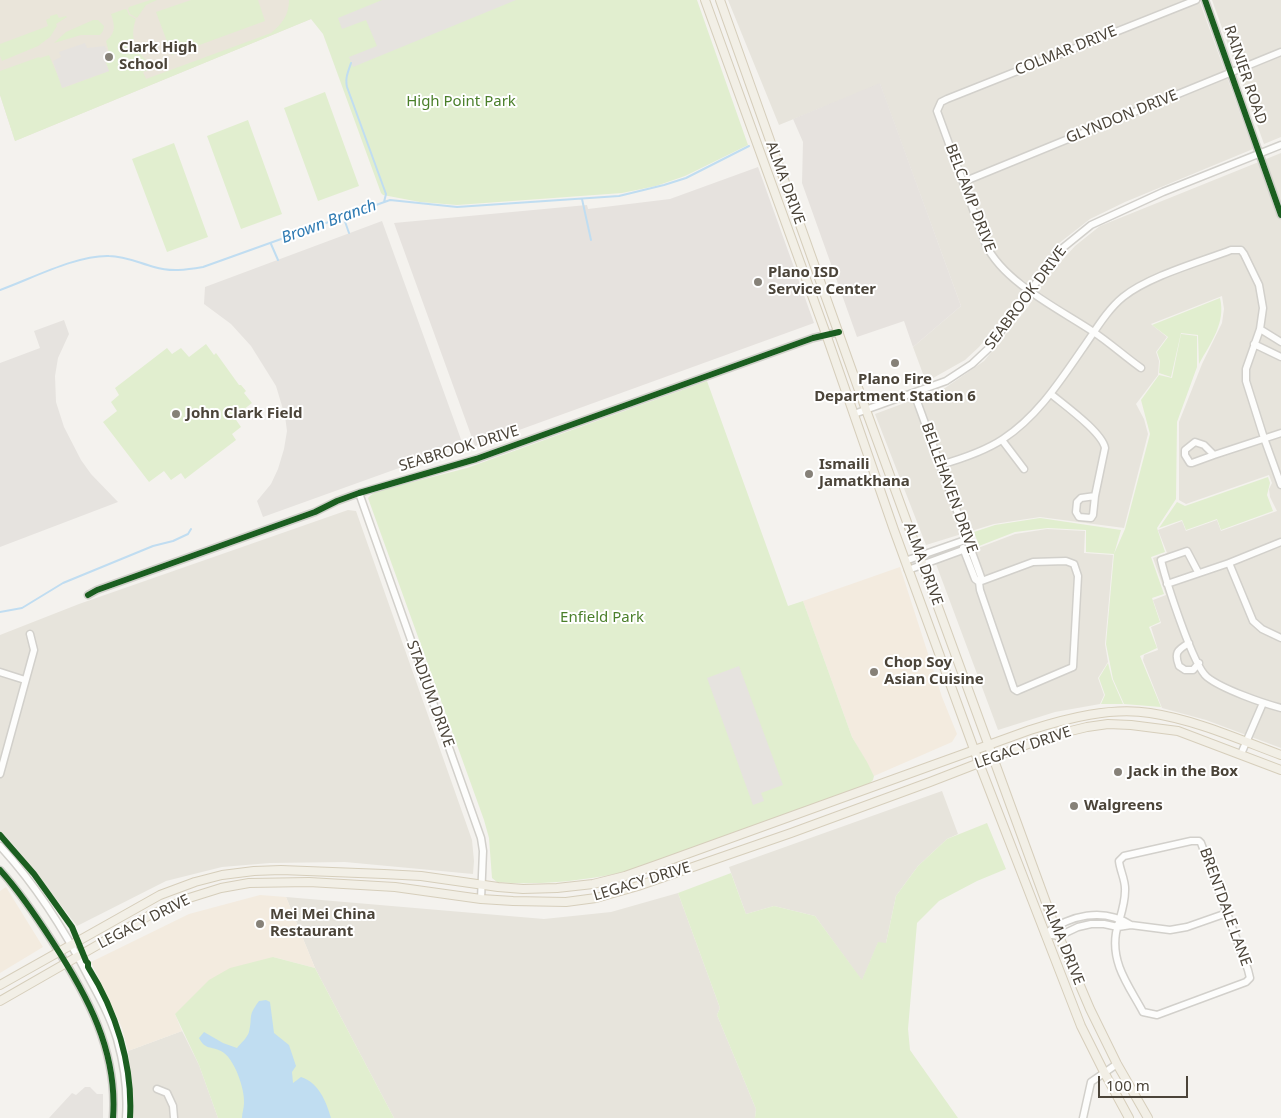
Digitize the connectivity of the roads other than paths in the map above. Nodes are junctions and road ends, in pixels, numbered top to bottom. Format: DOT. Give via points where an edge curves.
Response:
graph roads {
  1 [pos="705,0"];
  2 [pos="720,0"];
  3 [pos="1196,0"];
  4 [pos="1205,0"];
  5 [pos="1281,52"];
  6 [pos="1231,72"];
  7 [pos="938,105"];
  8 [pos="1281,145"];
  9 [pos="1260,154"];
  10 [pos="963,182"];
  11 [pos="790,195"];
  12 [pos="778,201"];
  13 [pos="1281,215"];
  14 [pos="1030,291"];
  15 [pos="1260,329"];
  16 [pos="839,332"];
  17 [pos="1094,332"];
  18 [pos="826,334"];
  19 [pos="1281,342"];
  20 [pos="1254,344"];
  21 [pos="1281,357"];
  22 [pos="1141,368"];
  23 [pos="914,393"];
  24 [pos="1051,394"];
  25 [pos="866,410"];
  26 [pos="854,414"];
  27 [pos="1281,433"];
  28 [pos="1264,438"];
  29 [pos="1002,440"];
  30 [pos="1214,456"];
  31 [pos="940,465"];
  32 [pos="1024,469"];
  33 [pos="1281,485"];
  34 [pos="359,493"];
  35 [pos="1094,496"];
  36 [pos="968,539"];
  37 [pos="960,541"];
  38 [pos="1281,542"];
  39 [pos="971,547"];
  40 [pos="964,550"];
  41 [pos="920,556"];
  42 [pos="905,561"];
  43 [pos="1229,563"];
  44 [pos="923,564"];
  45 [pos="908,570"];
  46 [pos="1198,572"];
  47 [pos="978,582"];
  48 [pos="1167,584"];
  49 [pos="88,595"];
  50 [pos="30,634"];
  51 [pos="949,634"];
  52 [pos="1281,638"];
  53 [pos="934,641"];
  54 [pos="1189,643"];
  55 [pos="1198,663"];
  56 [pos="0,672"];
  57 [pos="25,680"];
  58 [pos="1264,703"];
  59 [pos="1281,708"];
  60 [pos="1109,714"];
  61 [pos="1108,724"];
  62 [pos="1248,742"];
  63 [pos="989,744"];
  64 [pos="975,750"];
  65 [pos="1241,754"];
  66 [pos="1281,755"];
  67 [pos="994,758"];
  68 [pos="979,763"];
  69 [pos="1281,770"];
  70 [pos="0,773"];
  71 [pos="879,785"];
  72 [pos="884,798"];
  73 [pos="784,819"];
  74 [pos="791,833"];
  75 [pos="0,846"];
  76 [pos="1030,856"];
  77 [pos="1018,860"];
  78 [pos="0,870"];
  79 [pos="311,871"];
  80 [pos="209,878"];
  81 [pos="308,882"];
  82 [pos="482,885"];
  83 [pos="211,891"];
  84 [pos="481,899"];
  85 [pos="1227,913"];
  86 [pos="1120,918"];
  87 [pos="1130,926"];
  88 [pos="1055,927"];
  89 [pos="1118,927"];
  90 [pos="1045,934"];
  91 [pos="1059,936"];
  92 [pos="71,945"];
  93 [pos="60,952"];
  94 [pos="78,957"];
  95 [pos="67,963"];
  96 [pos="0,985"];
  97 [pos="0,1001"];
  98 [pos="118,1046"];
  99 [pos="106,1048"];
  100 [pos="1117,1064"];
  101 [pos="1104,1072"];
  102 [pos="157,1089"];
  103 [pos="113,1118"];
  104 [pos="126,1118"];
  105 [pos="174,1118"];
  106 [pos="1083,1118"];
  107 [pos="1129,1118"];
  108 [pos="1148,1118"];
  1 -- 12 [label="main road, ALMA DRIVE"];
  2 -- 11 [label="main road, ALMA DRIVE"];
  3 -- 7 [label="street, COLMAR DRIVE" via="947,98"];
  4 -- 6 [label="street, RAINIER ROAD"];
  5 -- 6 [label="street, GLYNDON DRIVE"];
  6 -- 9 [label="street, RAINIER ROAD"];
  6 -- 10 [label="street, GLYNDON DRIVE"];
  7 -- 10 [label="street, BELCAMP DRIVE" via="939,118"];
  8 -- 9 [label="street, SEABROOK DRIVE"];
  9 -- 13 [label="street, RAINIER ROAD"];
  9 -- 14 [label="street, SEABROOK DRIVE" via="1163,192 1091,225 1060,251"];
  10 -- 14 [label="street, BELCAMP DRIVE" via="991,256 1002,270"];
  11 -- 12 [label="main road"];
  11 -- 16 [label="main road, ALMA DRIVE"];
  12 -- 18 [label="main road, ALMA DRIVE"];
  14 -- 17 [label="street, BELCAMP DRIVE"];
  14 -- 23 [label="street, SEABROOK DRIVE" via="979,358 946,381"];
  15 -- 17 [label="street" via="1263,308 1259,285 1241,250 1231,250 1140,286 1116,304"];
  15 -- 19 [label="street"];
  15 -- 20 [label="street"];
  16 -- 18 [label="street, SEABROOK DRIVE"];
  16 -- 25 [label="main road, ALMA DRIVE"];
  17 -- 22 [label="street, BELCAMP DRIVE"];
  17 -- 24 [label="street"];
  18 -- 26 [label="main road, ALMA DRIVE"];
  18 -- 34 [label="street, SEABROOK DRIVE" via="476,459"];
  20 -- 21 [label="street"];
  20 -- 28 [label="street" via="1246,369 1246,381"];
  23 -- 25 [label="street, SEABROOK DRIVE"];
  23 -- 31 [label="street, BELLEHAVEN DRIVE"];
  24 -- 29 [label="street"];
  24 -- 35 [label="street" via="1104,443"];
  25 -- 26 [label="street, SEABROOK DRIVE"];
  25 -- 41 [label="main road, ALMA DRIVE"];
  26 -- 42 [label="main road, ALMA DRIVE"];
  27 -- 28 [label="street"];
  28 -- 30 [label="street"];
  28 -- 33 [label="street"];
  29 -- 31 [label="street"];
  29 -- 32 [label="street"];
  31 -- 36 [label="street, BELLEHAVEN DRIVE"];
  34 -- 49 [label="street, SEABROOK DRIVE"];
  34 -- 82 [label="street, STADIUM DRIVE" via="481,838"];
  36 -- 37 [label="street"];
  36 -- 39 [label="street, BELLEHAVEN DRIVE"];
  37 -- 40 [label="street, BELLEHAVEN DRIVE"];
  37 -- 41 [label="street"];
  38 -- 43 [label="street"];
  39 -- 40 [label="street"];
  39 -- 47 [label="street, BELLEHAVEN DRIVE" via="981,577"];
  40 -- 44 [label="street"];
  40 -- 47 [label="street, BELLEHAVEN DRIVE"];
  41 -- 42 [label="street"];
  41 -- 44 [label="main road, ALMA DRIVE"];
  42 -- 45 [label="main road, ALMA DRIVE"];
  43 -- 46 [label="street"];
  43 -- 52 [label="street" via="1253,621"];
  44 -- 45 [label="street"];
  44 -- 51 [label="main road, ALMA DRIVE"];
  45 -- 53 [label="main road, ALMA DRIVE"];
  46 -- 48 [label="street"];
  46 -- 48 [label="street" via="1187,550 1161,560"];
  47 -- 47 [label="street, BELLEHAVEN DRIVE" via="1014,689 1017,691 1073,667 1078,576 1074,564 1066,561 1032,562"];
  48 -- 54 [label="street"];
  50 -- 57 [label="street" via="34,650"];
  51 -- 53 [label="main road"];
  51 -- 63 [label="main road, ALMA DRIVE"];
  53 -- 64 [label="main road, ALMA DRIVE"];
  54 -- 55 [label="street"];
  54 -- 55 [label="street" via="1178,651 1179,666 1192,670"];
  55 -- 58 [label="street" via="1204,675 1215,682"];
  56 -- 57 [label="street"];
  57 -- 70 [label="street"];
  58 -- 59 [label="street"];
  58 -- 62 [label="street"];
  60 -- 61 [label="main road"];
  60 -- 62 [label="main road, LEGACY DRIVE" via="1149,713"];
  60 -- 63 [label="main road, LEGACY DRIVE" via="1058,721"];
  61 -- 65 [label="main road, LEGACY DRIVE" via="1178,732"];
  61 -- 67 [label="main road, LEGACY DRIVE" via="1055,735"];
  62 -- 65 [label="street"];
  62 -- 66 [label="main road, LEGACY DRIVE"];
  63 -- 64 [label="main road, LEGACY DRIVE"];
  63 -- 67 [label="main road, ALMA DRIVE"];
  64 -- 68 [label="main road, ALMA DRIVE"];
  64 -- 71 [label="main road, LEGACY DRIVE"];
  65 -- 69 [label="main road, LEGACY DRIVE"];
  67 -- 68 [label="main road, LEGACY DRIVE"];
  67 -- 76 [label="main road, ALMA DRIVE"];
  68 -- 72 [label="main road, LEGACY DRIVE"];
  68 -- 77 [label="main road, ALMA DRIVE"];
  71 -- 72 [label="main road"];
  71 -- 73 [label="main road, LEGACY DRIVE"];
  72 -- 74 [label="main road, LEGACY DRIVE"];
  73 -- 74 [label="main road"];
  73 -- 82 [label="main road, LEGACY DRIVE" via="593,884 523,889"];
  74 -- 84 [label="main road, LEGACY DRIVE" via="596,898 566,902"];
  75 -- 92 [label="street" via="39,894"];
  76 -- 77 [label="main road"];
  76 -- 88 [label="main road, ALMA DRIVE"];
  77 -- 90 [label="main road, ALMA DRIVE"];
  78 -- 93 [label="street" via="26,901"];
  79 -- 80 [label="main road, LEGACY DRIVE" via="254,871"];
  79 -- 81 [label="main road"];
  79 -- 82 [label="main road, LEGACY DRIVE" via="422,876"];
  80 -- 83 [label="main road"];
  80 -- 92 [label="main road, LEGACY DRIVE" via="160,895"];
  81 -- 83 [label="main road, LEGACY DRIVE" via="249,883"];
  81 -- 84 [label="main road, LEGACY DRIVE" via="395,887"];
  82 -- 84 [label="street, STADIUM DRIVE"];
  83 -- 94 [label="main road, LEGACY DRIVE" via="168,906"];
  85 -- 86 [label="street, BRENTDALE LANE" via="1202,843 1198,841 1124,856 1119,861 1125,890"];
  85 -- 87 [label="street" via="1170,930"];
  85 -- 89 [label="street, BRENTDALE LANE" via="1250,978 1157,1015 1143,1012 1121,971 1115,947"];
  86 -- 87 [label="street"];
  86 -- 88 [label="street" via="1090,915"];
  86 -- 89 [label="street"];
  87 -- 89 [label="street"];
  88 -- 90 [label="street"];
  88 -- 91 [label="main road, ALMA DRIVE"];
  89 -- 91 [label="street" via="1091,924"];
  90 -- 91 [label="street"];
  90 -- 101 [label="main road, ALMA DRIVE" via="1081,1026"];
  91 -- 100 [label="main road, ALMA DRIVE"];
  92 -- 93 [label="main road, LEGACY DRIVE"];
  92 -- 94 [label="street"];
  93 -- 95 [label="street"];
  93 -- 96 [label="main road, LEGACY DRIVE"];
  94 -- 95 [label="main road, LEGACY DRIVE"];
  94 -- 98 [label="street" via="106,1010"];
  95 -- 97 [label="main road, LEGACY DRIVE"];
  95 -- 99 [label="street" via="86,998"];
  98 -- 99 [label="street"];
  98 -- 104 [label="street" via="127,1100"];
  99 -- 103 [label="street" via="112,1072"];
  100 -- 101 [label="street"];
  100 -- 108 [label="main road, ALMA DRIVE"];
  101 -- 106 [label="street" via="1091,1082"];
  101 -- 107 [label="main road, ALMA DRIVE"];
  102 -- 105 [label="street" via="167,1092"];
}
